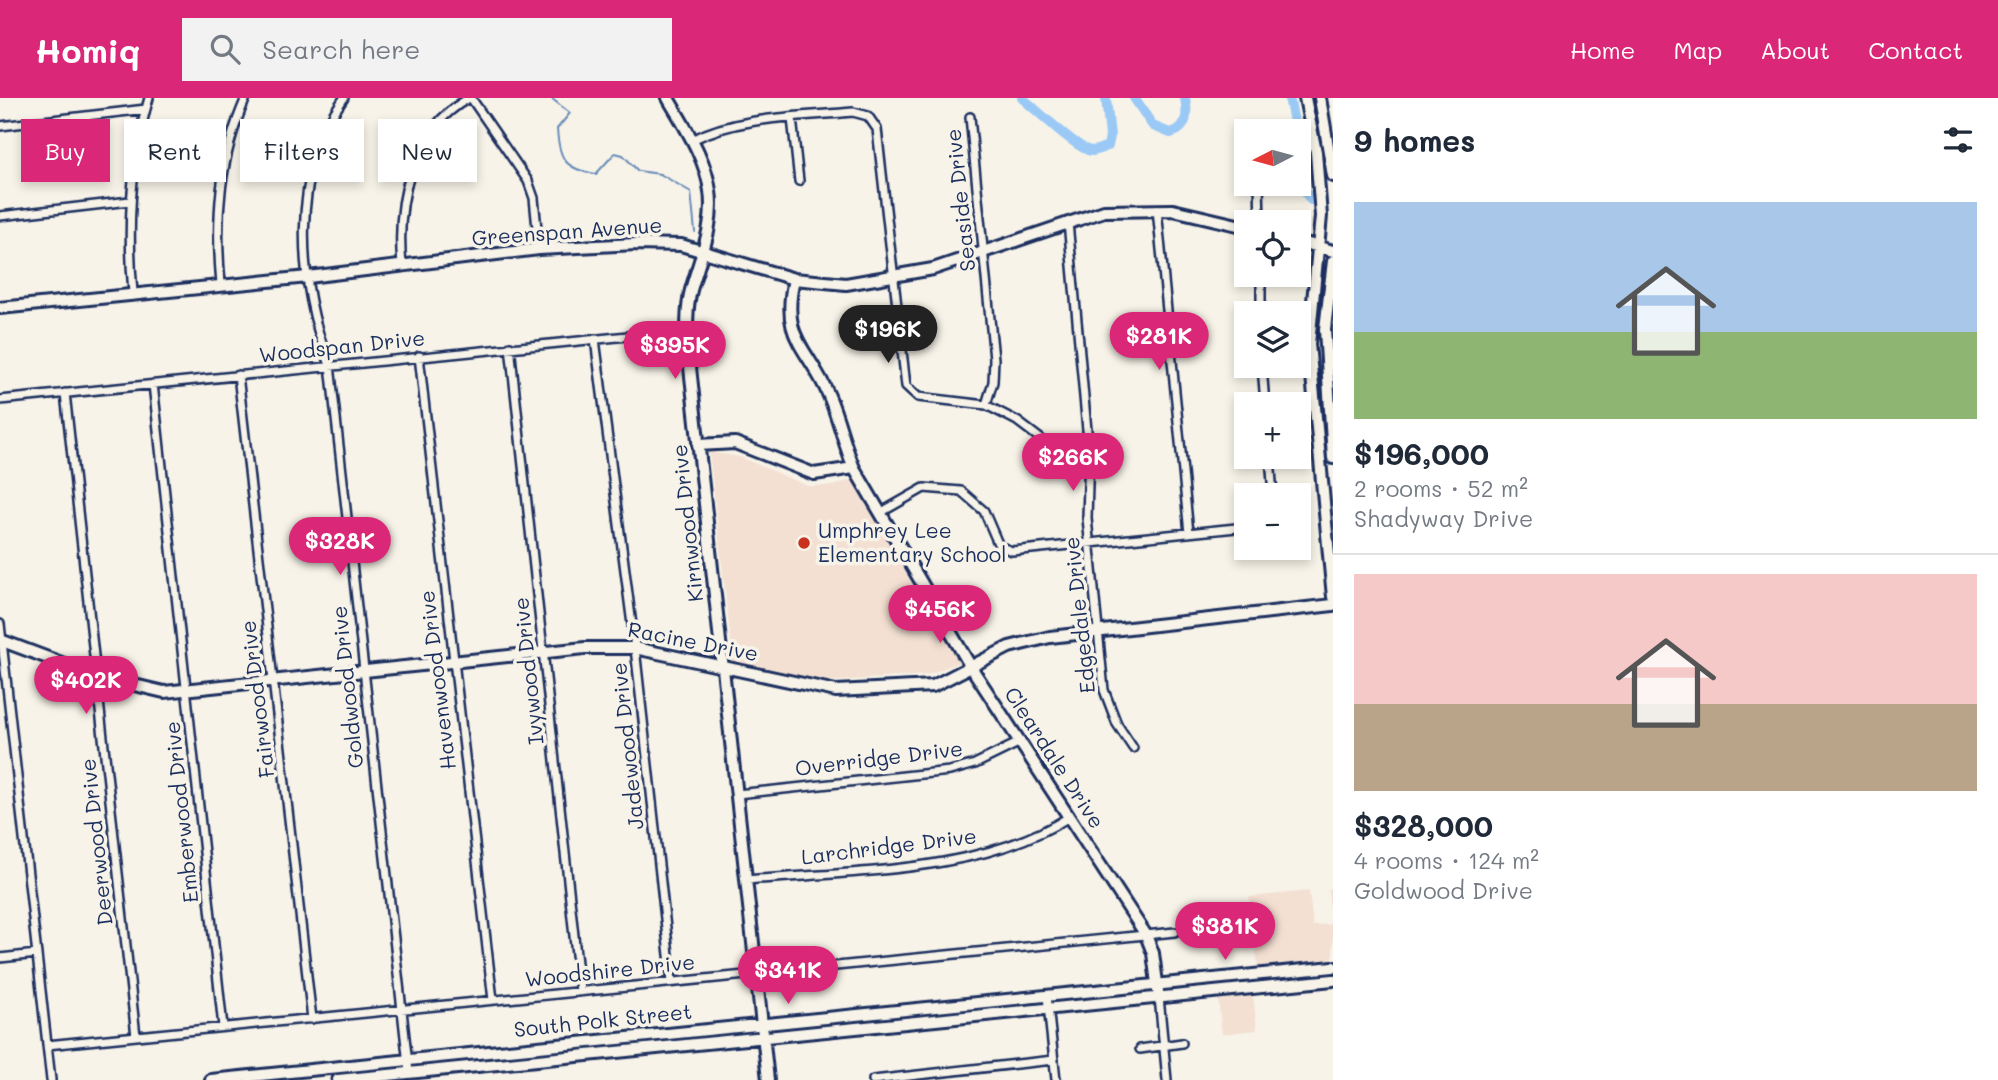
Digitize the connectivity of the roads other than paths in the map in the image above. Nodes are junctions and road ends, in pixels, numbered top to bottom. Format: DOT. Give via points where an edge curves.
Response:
graph roads {
  1 [pos="149,98"];
  2 [pos="246,98"];
  3 [pos="344,98"];
  4 [pos="470,98"];
  5 [pos="668,98"];
  6 [pos="1305,98"];
  7 [pos="1320,98"];
  8 [pos="146,108"];
  9 [pos="970,117"];
  10 [pos="792,118"];
  11 [pos="0,126"];
  12 [pos="692,140"];
  13 [pos="1333,176"];
  14 [pos="799,181"];
  15 [pos="1333,184"];
  16 [pos="1320,185"];
  17 [pos="130,201"];
  18 [pos="1157,208"];
  19 [pos="0,216"];
  20 [pos="1068,221"];
  21 [pos="1234,224"];
  22 [pos="1311,245"];
  23 [pos="1316,246"];
  24 [pos="539,249"];
  25 [pos="984,251"];
  26 [pos="1333,251"];
  27 [pos="703,252"];
  28 [pos="1333,261"];
  29 [pos="402,265"];
  30 [pos="308,277"];
  31 [pos="893,277"];
  32 [pos="794,279"];
  33 [pos="221,284"];
  34 [pos="133,293"];
  35 [pos="0,308"];
  36 [pos="687,330"];
  37 [pos="595,339"];
  38 [pos="510,346"];
  39 [pos="419,356"];
  40 [pos="330,365"];
  41 [pos="238,375"];
  42 [pos="153,384"];
  43 [pos="65,393"];
  44 [pos="0,400"];
  45 [pos="986,405"];
  46 [pos="698,445"];
  47 [pos="1089,452"];
  48 [pos="1333,458"];
  49 [pos="854,468"];
  50 [pos="880,513"];
  51 [pos="1329,526"];
  52 [pos="1234,528"];
  53 [pos="1189,533"];
  54 [pos="1089,544"];
  55 [pos="1333,597"];
  56 [pos="1333,605"];
  57 [pos="0,624"];
  58 [pos="1099,634"];
  59 [pos="1,640"];
  60 [pos="635,648"];
  61 [pos="545,652"];
  62 [pos="454,662"];
  63 [pos="723,666"];
  64 [pos="971,667"];
  65 [pos="364,671"];
  66 [pos="96,676"];
  67 [pos="273,681"];
  68 [pos="186,690"];
  69 [pos="1020,742"];
  70 [pos="1133,748"];
  71 [pos="737,794"];
  72 [pos="1069,817"];
  73 [pos="747,880"];
  74 [pos="1175,932"];
  75 [pos="1146,934"];
  76 [pos="37,954"];
  77 [pos="0,958"];
  78 [pos="1333,967"];
  79 [pos="757,974"];
  80 [pos="1253,975"];
  81 [pos="1333,980"];
  82 [pos="672,982"];
  83 [pos="1158,985"];
  84 [pos="1254,988"];
  85 [pos="580,992"];
  86 [pos="1047,996"];
  87 [pos="1159,997"];
  88 [pos="492,1000"];
  89 [pos="1048,1008"];
  90 [pos="402,1009"];
  91 [pos="312,1018"];
  92 [pos="763,1025"];
  93 [pos="223,1027"];
  94 [pos="136,1036"];
  95 [pos="764,1037"];
  96 [pos="600,1041"];
  97 [pos="1182,1044"];
  98 [pos="47,1045"];
  99 [pos="1166,1045"];
  100 [pos="1140,1049"];
  101 [pos="601,1054"];
  102 [pos="408,1060"];
  103 [pos="1054,1060"];
  104 [pos="967,1070"];
  105 [pos="409,1073"];
  106 [pos="293,1076"];
  107 [pos="51,1080"];
  108 [pos="211,1080"];
  109 [pos="338,1080"];
  110 [pos="768,1080"];
  111 [pos="873,1080"];
  112 [pos="880,1080"];
  113 [pos="968,1080"];
  114 [pos="1056,1080"];
  115 [pos="1167,1080"];
  1 -- 8 [label="street"];
  2 -- 33 [label="street" via="232,134 218,202"];
  3 -- 30 [label="street, Goldwood Drive" via="325,132 310,176 305,221"];
  4 -- 24 [label="street" via="528,181"];
  4 -- 29 [label="street" via="437,127 411,170 400,218"];
  5 -- 12 [label="street, Kirnwood Drive"];
  6 -- 16 [label="street"];
  7 -- 13 [label="street"];
  8 -- 11 [label="street"];
  8 -- 17 [label="street"];
  9 -- 25 [label="street, Seaside Drive"];
  10 -- 12 [label="street" via="726,126"];
  10 -- 14 [label="street"];
  10 -- 31 [label="street" via="862,113 872,119 877,129"];
  12 -- 27 [label="street, Kirnwood Drive" via="711,201"];
  15 -- 16 [label="street"];
  16 -- 23 [label="street"];
  17 -- 19 [label="street"];
  17 -- 34 [label="street"];
  18 -- 20 [label="street, Greenspan Avenue" via="1104,211"];
  18 -- 21 [label="street, Greenspan Avenue"];
  18 -- 53 [label="street"];
  20 -- 25 [label="street, Greenspan Avenue"];
  20 -- 47 [label="street, Edgedale Drive"];
  22 -- 23 [label="street"];
  23 -- 26 [label="street"];
  23 -- 51 [label="street" via="1309,344"];
  24 -- 27 [label="street, Greenspan Avenue" via="668,244"];
  24 -- 29 [label="street, Greenspan Avenue"];
  25 -- 31 [label="street, Greenspan Avenue"];
  25 -- 45 [label="street, Seaside Drive" via="995,370"];
  27 -- 32 [label="street, Greenspan Avenue"];
  27 -- 36 [label="street, Kirnwood Drive" via="691,293"];
  28 -- 48 [label="street" via="1325,329"];
  29 -- 30 [label="street, Greenspan Avenue"];
  30 -- 33 [label="street, Greenspan Avenue"];
  30 -- 40 [label="street, Goldwood Drive" via="313,324"];
  31 -- 32 [label="street, Greenspan Avenue" via="846,284"];
  31 -- 45 [label="street" via="903,377 911,393"];
  32 -- 49 [label="street, Cleardale Drive" via="790,323 828,394"];
  33 -- 34 [label="street, Greenspan Avenue"];
  34 -- 35 [label="street, Greenspan Avenue"];
  36 -- 37 [label="street, Woodspan Drive"];
  36 -- 46 [label="street, Kirnwood Drive"];
  37 -- 38 [label="street, Woodspan Drive"];
  37 -- 60 [label="street, Jadewood Drive"];
  38 -- 39 [label="street, Woodspan Drive"];
  38 -- 61 [label="street, Ivywood Drive"];
  39 -- 40 [label="street, Woodspan Drive"];
  39 -- 62 [label="street, Havenwood Drive"];
  40 -- 41 [label="street, Woodspan Drive"];
  40 -- 65 [label="street, Goldwood Drive"];
  41 -- 42 [label="street, Woodspan Drive"];
  41 -- 67 [label="street, Fairwood Drive"];
  42 -- 43 [label="street, Woodspan Drive"];
  42 -- 68 [label="street, Emberwood Drive"];
  43 -- 44 [label="street, Woodspan Drive"];
  43 -- 66 [label="street, Deerwood Drive"];
  45 -- 47 [label="street" via="1054,449"];
  46 -- 49 [label="street" via="735,443 814,474"];
  46 -- 63 [label="street, Kirnwood Drive"];
  47 -- 54 [label="street, Edgedale Drive"];
  49 -- 50 [label="street, Cleardale Drive"];
  50 -- 54 [label="street" via="917,490 953,489 978,503 1005,550"];
  50 -- 64 [label="street, Cleardale Drive"];
  51 -- 55 [label="street"];
  52 -- 53 [label="street"];
  53 -- 54 [label="street"];
  54 -- 58 [label="street, Edgedale Drive"];
  56 -- 58 [label="street, Racine Drive"];
  57 -- 59 [label="street"];
  58 -- 64 [label="street, Racine Drive" via="1021,643"];
  58 -- 70 [label="street, Edgedale Drive" via="1106,699"];
  59 -- 66 [label="street, Racine Drive"];
  59 -- 76 [label="street"];
  60 -- 61 [label="street, Racine Drive"];
  60 -- 63 [label="street, Racine Drive"];
  60 -- 82 [label="street, Jadewood Drive"];
  61 -- 62 [label="street, Racine Drive"];
  61 -- 85 [label="street, Ivywood Drive"];
  62 -- 65 [label="street, Racine Drive"];
  62 -- 88 [label="street, Havenwood Drive"];
  63 -- 64 [label="street, Racine Drive" via="836,691 933,686"];
  63 -- 71 [label="street, Kirnwood Drive"];
  64 -- 69 [label="street, Cleardale Drive"];
  65 -- 67 [label="street, Racine Drive"];
  65 -- 90 [label="street, Goldwood Drive"];
  66 -- 68 [label="street, Racine Drive" via="144,689"];
  66 -- 94 [label="street, Deerwood Drive"];
  67 -- 68 [label="street, Racine Drive"];
  67 -- 91 [label="street, Fairwood Drive"];
  68 -- 93 [label="street, Emberwood Drive"];
  69 -- 71 [label="street, Overridge Drive" via="950,771"];
  69 -- 72 [label="street, Cleardale Drive"];
  71 -- 73 [label="street, Kirnwood Drive"];
  72 -- 73 [label="street, Larchridge Drive" via="1025,842 977,856"];
  72 -- 75 [label="street, Cleardale Drive"];
  73 -- 79 [label="street, Kirnwood Drive"];
  74 -- 75 [label="street, Woodshire Drive"];
  75 -- 79 [label="street, Woodshire Drive"];
  75 -- 83 [label="street, Cleardale Drive"];
  76 -- 77 [label="street"];
  76 -- 98 [label="street"];
  78 -- 80 [label="street, South Polk Street"];
  79 -- 82 [label="street, Woodshire Drive"];
  79 -- 92 [label="street, Kirnwood Drive"];
  80 -- 83 [label="street, South Polk Street"];
  80 -- 84 [label="street"];
  81 -- 84 [label="street, South Polk Street"];
  82 -- 85 [label="street, Woodshire Drive"];
  83 -- 86 [label="street, South Polk Street"];
  83 -- 87 [label="street, Cleardale Drive"];
  84 -- 87 [label="street, South Polk Street"];
  85 -- 88 [label="street, Woodshire Drive"];
  86 -- 89 [label="street"];
  86 -- 92 [label="street, South Polk Street"];
  87 -- 89 [label="street, South Polk Street"];
  87 -- 99 [label="street, Cleardale Drive"];
  88 -- 90 [label="street, Woodshire Drive"];
  89 -- 95 [label="street, South Polk Street"];
  89 -- 103 [label="street"];
  90 -- 91 [label="street, Woodshire Drive"];
  90 -- 102 [label="street, Goldwood Drive"];
  91 -- 93 [label="street, Woodshire Drive"];
  92 -- 95 [label="street, Kirnwood Drive"];
  92 -- 96 [label="street, South Polk Street"];
  93 -- 94 [label="street, Woodshire Drive"];
  94 -- 98 [label="street, Woodshire Drive"];
  95 -- 101 [label="street, South Polk Street"];
  95 -- 110 [label="street, Kirnwood Drive"];
  96 -- 101 [label="street"];
  96 -- 102 [label="street, South Polk Street"];
  97 -- 99 [label="street"];
  98 -- 107 [label="street"];
  99 -- 100 [label="street"];
  99 -- 115 [label="street, Cleardale Drive"];
  101 -- 105 [label="street, South Polk Street"];
  102 -- 105 [label="street, Goldwood Drive"];
  102 -- 106 [label="street, South Polk Street"];
  103 -- 104 [label="street"];
  103 -- 114 [label="street"];
  104 -- 112 [label="street"];
  104 -- 113 [label="street"];
  105 -- 109 [label="street, South Polk Street"];
  106 -- 108 [label="street, South Polk Street"];
  111 -- 112 [label="street"];
}
